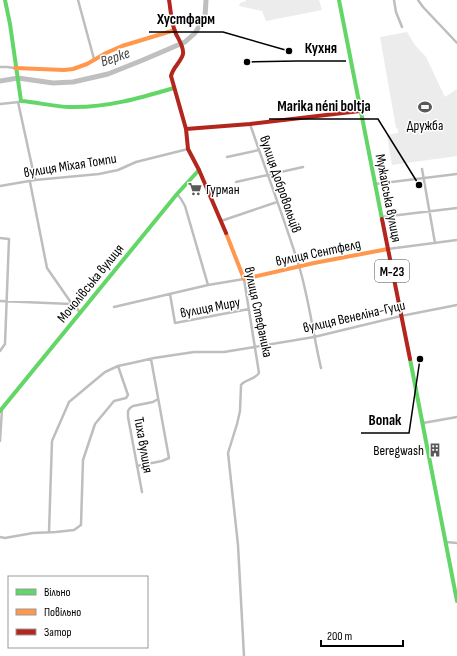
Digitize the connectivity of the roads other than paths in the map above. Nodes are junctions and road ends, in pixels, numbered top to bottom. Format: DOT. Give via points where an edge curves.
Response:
graph roads {
  1 [pos="5,0"];
  2 [pos="78,0"];
  3 [pos="169,0"];
  4 [pos="339,0"];
  5 [pos="394,0"];
  6 [pos="418,0"];
  7 [pos="402,27"];
  8 [pos="175,30"];
  9 [pos="457,43"];
  10 [pos="94,60"];
  11 [pos="0,67"];
  12 [pos="15,68"];
  13 [pos="174,88"];
  14 [pos="19,102"];
  15 [pos="0,104"];
  16 [pos="360,111"];
  17 [pos="250,124"];
  18 [pos="186,129"];
  19 [pos="188,149"];
  20 [pos="259,150"];
  21 [pos="226,157"];
  22 [pos="302,167"];
  23 [pos="422,169"];
  24 [pos="198,170"];
  25 [pos="457,174"];
  26 [pos="268,175"];
  27 [pos="424,179"];
  28 [pos="35,180"];
  29 [pos="30,182"];
  30 [pos="236,182"];
  31 [pos="375,184"];
  32 [pos="0,186"];
  33 [pos="177,194"];
  34 [pos="277,202"];
  35 [pos="457,208"];
  36 [pos="429,212"];
  37 [pos="381,217"];
  38 [pos="221,221"];
  39 [pos="0,238"];
  40 [pos="457,240"];
  41 [pos="435,243"];
  42 [pos="388,249"];
  43 [pos="299,266"];
  44 [pos="244,279"];
  45 [pos="208,285"];
  46 [pos="170,294"];
  47 [pos="0,301"];
  48 [pos="7,301"];
  49 [pos="72,304"];
  50 [pos="457,305"];
  51 [pos="114,306"];
  52 [pos="249,309"];
  53 [pos="80,312"];
  54 [pos="401,316"];
  55 [pos="314,337"];
  56 [pos="255,346"];
  57 [pos="0,350"];
  58 [pos="151,359"];
  59 [pos="118,366"];
  60 [pos="321,368"];
  61 [pos="158,399"];
  62 [pos="1,410"];
  63 [pos="457,417"];
  64 [pos="422,424"];
  65 [pos="0,441"];
  66 [pos="137,466"];
  67 [pos="142,492"];
  68 [pos="49,532"];
  69 [pos="0,536"];
  70 [pos="445,542"];
  71 [pos="457,543"];
  72 [pos="457,600"];
  73 [pos="244,656"];
  1 -- 12 [label="main road"];
  2 -- 10 [label="street"];
  3 -- 8 [label="main road, вулиця Стефаника"];
  4 -- 16 [label="main road, Мужайська вулиця / М-23"];
  5 -- 7 [label="street"];
  6 -- 9 [label="street"];
  8 -- 10 [label="main road" via="122,46"];
  8 -- 13 [label="main road, вулиця Стефаника" via="183,51 172,71"];
  10 -- 12 [label="main road" via="64,70"];
  11 -- 12 [label="street"];
  12 -- 14 [label="main road"];
  13 -- 14 [label="main road" via="115,104 84,107"];
  13 -- 18 [label="main road, вулиця Стефаника"];
  14 -- 15 [label="street"];
  14 -- 28 [label="street"];
  16 -- 17 [label="main road"];
  16 -- 31 [label="main road, Мужайська вулиця / М-23"];
  17 -- 18 [label="main road"];
  17 -- 20 [label="street, вулиця Добровольців"];
  18 -- 19 [label="main road, вулиця Стефаника"];
  19 -- 24 [label="main road, вулиця Стефаника"];
  19 -- 28 [label="street, вулиця Міхая Томпи" via="99,174"];
  20 -- 21 [label="street"];
  20 -- 26 [label="street, вулиця Добровольців"];
  22 -- 26 [label="street"];
  23 -- 27 [label="street"];
  24 -- 33 [label="main road, Мочолівська вулиця"];
  24 -- 38 [label="main road, вулиця Стефаника"];
  25 -- 27 [label="street"];
  26 -- 30 [label="street"];
  26 -- 34 [label="street, вулиця Добровольців"];
  27 -- 31 [label="street"];
  27 -- 36 [label="street"];
  28 -- 29 [label="street, вулиця Міхая Томпи"];
  29 -- 32 [label="street, вулиця Міхая Томпи"];
  29 -- 49 [label="street" via="47,268"];
  31 -- 37 [label="main road, Мужайська вулиця / М-23"];
  33 -- 45 [label="street" via="185,206"];
  33 -- 53 [label="main road, Мочолівська вулиця"];
  34 -- 38 [label="street"];
  34 -- 43 [label="street, вулиця Добровольців"];
  35 -- 36 [label="street"];
  36 -- 37 [label="street"];
  36 -- 41 [label="street"];
  37 -- 42 [label="main road, Мужайська вулиця / М-23"];
  38 -- 44 [label="main road, вулиця Стефаника"];
  39 -- 48 [label="street" via="9,239"];
  40 -- 41 [label="street, вулиця Сентфелд"];
  41 -- 42 [label="street, вулиця Сентфелд"];
  42 -- 43 [label="main road, вулиця Сентфелд"];
  42 -- 54 [label="main road, Мужайська вулиця / М-23"];
  43 -- 44 [label="main road, вулиця Сентфелд"];
  43 -- 55 [label="street, вулиця Добровольців"];
  44 -- 45 [label="street, вулиця Сентфелд"];
  44 -- 52 [label="street, вулиця Стефаника"];
  45 -- 46 [label="street, вулиця Сентфелд"];
  46 -- 51 [label="street, вулиця Сентфелд"];
  46 -- 52 [label="street, вулиця Миру" via="175,323"];
  47 -- 48 [label="street"];
  48 -- 49 [label="street"];
  48 -- 57 [label="street" via="5,344"];
  49 -- 53 [label="street"];
  50 -- 54 [label="street, вулиця Венеліна-Гуци"];
  52 -- 56 [label="street, вулиця Стефаника"];
  53 -- 62 [label="main road, Мочолівська вулиця"];
  54 -- 55 [label="street, вулиця Венеліна-Гуци"];
  54 -- 64 [label="main road, Мужайська вулиця / М-23"];
  55 -- 56 [label="street, вулиця Венеліна-Гуци"];
  55 -- 60 [label="street, вулиця Добровольців"];
  56 -- 58 [label="street, вулиця Венеліна-Гуци" via="224,352 194,352"];
  56 -- 73 [label="street, вулиця Стефаника" via="259,373 241,385 240,411 228,453 238,545"];
  58 -- 59 [label="street, вулиця Венеліна-Гуци"];
  58 -- 61 [label="street"];
  59 -- 68 [label="street, вулиця Венеліна-Гуци" via="105,372 69,402 52,442"];
  59 -- 68 [label="street" via="128,395 114,401 95,424 83,460 81,525 74,530"];
  61 -- 66 [label="street, Тиха вулиця" via="133,406 128,411"];
  61 -- 66 [label="street" via="169,458"];
  62 -- 65 [label="street"];
  63 -- 64 [label="street"];
  64 -- 70 [label="main road, Мужайська вулиця / М-23"];
  66 -- 67 [label="street, Тиха вулиця"];
  68 -- 69 [label="street" via="5,538"];
  70 -- 71 [label="street"];
  70 -- 72 [label="main road, М-23"];
}
